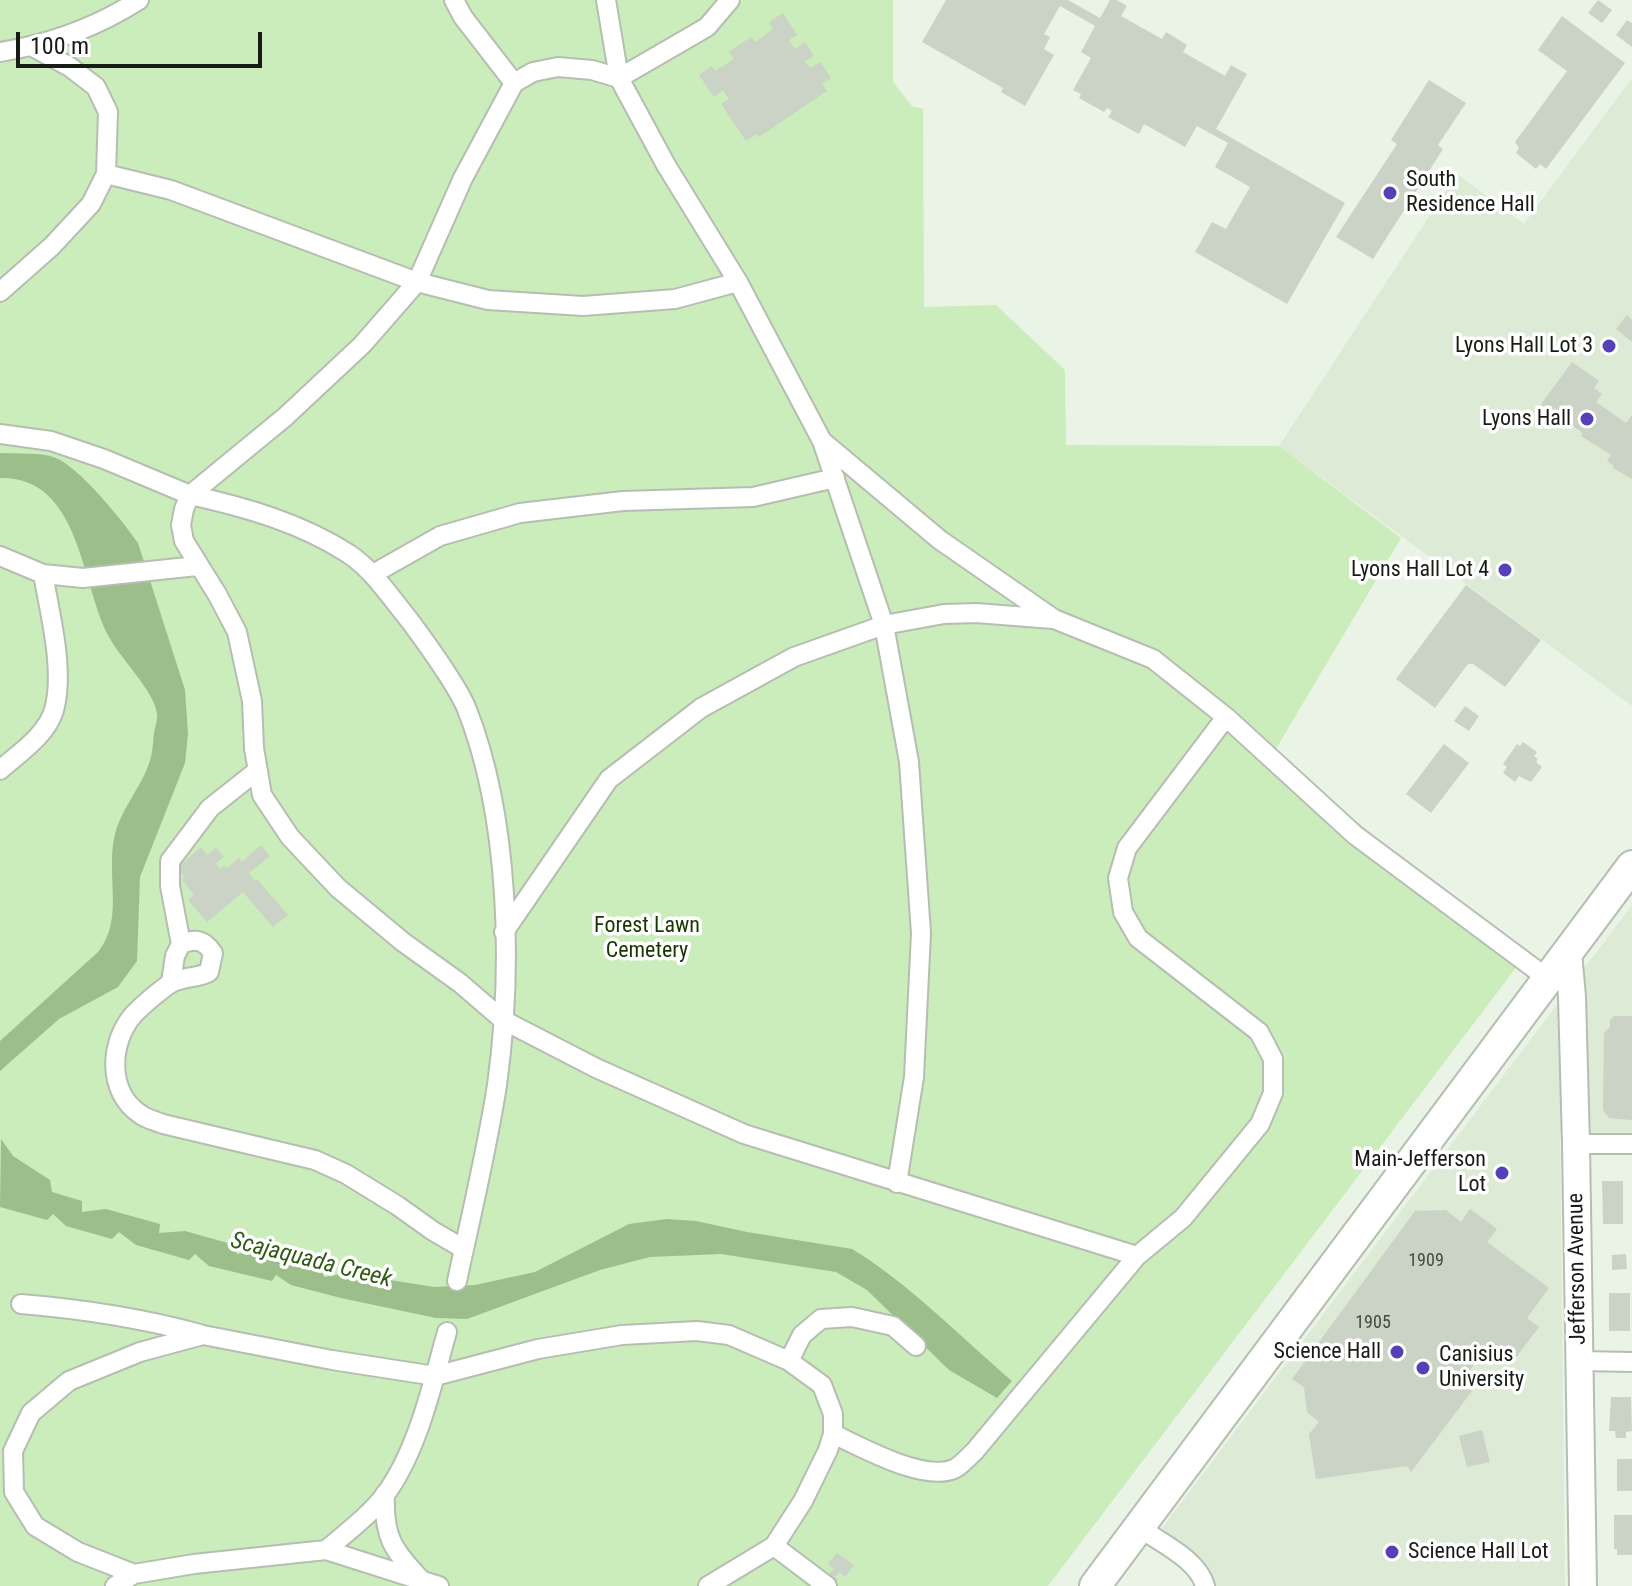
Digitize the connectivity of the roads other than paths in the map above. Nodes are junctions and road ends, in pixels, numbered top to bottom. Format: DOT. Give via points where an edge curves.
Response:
graph roads {
  1 [pos="139,0"];
  2 [pos="454,0"];
  3 [pos="606,0"];
  4 [pos="730,0"];
  5 [pos="33,47"];
  6 [pos="0,52"];
  7 [pos="619,78"];
  8 [pos="514,83"];
  9 [pos="106,174"];
  10 [pos="417,282"];
  11 [pos="738,282"];
  12 [pos="0,292"];
  13 [pos="0,434"];
  14 [pos="822,441"];
  15 [pos="835,478"];
  16 [pos="190,495"];
  17 [pos="0,556"];
  18 [pos="197,566"];
  19 [pos="43,574"];
  20 [pos="373,574"];
  21 [pos="1054,619"];
  22 [pos="884,625"];
  23 [pos="1226,717"];
  24 [pos="0,770"];
  25 [pos="258,770"];
  26 [pos="1632,866"];
  27 [pos="504,932"];
  28 [pos="181,944"];
  29 [pos="1568,952"];
  30 [pos="1547,978"];
  31 [pos="171,982"];
  32 [pos="503,1020"];
  33 [pos="1576,1144"];
  34 [pos="1632,1144"];
  35 [pos="897,1183"];
  36 [pos="464,1249"];
  37 [pos="1137,1256"];
  38 [pos="457,1281"];
  39 [pos="21,1304"];
  40 [pos="447,1332"];
  41 [pos="203,1335"];
  42 [pos="916,1346"];
  43 [pos="789,1361"];
  44 [pos="1579,1361"];
  45 [pos="1632,1362"];
  46 [pos="435,1376"];
  47 [pos="833,1434"];
  48 [pos="385,1494"];
  49 [pos="1139,1527"];
  50 [pos="774,1546"];
  51 [pos="326,1550"];
  52 [pos="134,1574"];
  53 [pos="421,1580"];
  54 [pos="115,1586"];
  55 [pos="439,1586"];
  56 [pos="708,1586"];
  57 [pos="827,1586"];
  58 [pos="1095,1586"];
  59 [pos="1205,1586"];
  60 [pos="1583,1586"];
  1 -- 5 [label="street" via="108,20"];
  2 -- 8 [label="street"];
  3 -- 7 [label="street"];
  4 -- 7 [label="street" via="707,27"];
  5 -- 6 [label="street"];
  5 -- 9 [label="street" via="96,87 108,112"];
  7 -- 8 [label="street" via="558,67"];
  7 -- 11 [label="street"];
  8 -- 10 [label="street" via="463,178"];
  9 -- 10 [label="street" via="171,190"];
  9 -- 12 [label="street" via="91,204"];
  10 -- 11 [label="street" via="488,300 583,306 675,299"];
  10 -- 16 [label="street" via="362,345"];
  11 -- 14 [label="street"];
  13 -- 16 [label="street" via="51,441"];
  14 -- 15 [label="street"];
  14 -- 21 [label="street" via="940,540"];
  15 -- 20 [label="street" via="753,497 623,501 520,513 440,536"];
  15 -- 22 [label="street"];
  16 -- 18 [label="street" via="181,525"];
  16 -- 20 [label="street" via="245,507 297,528 349,554"];
  17 -- 19 [label="street"];
  18 -- 19 [label="street" via="83,578"];
  18 -- 25 [label="street" via="237,632 252,701"];
  19 -- 24 [label="street" via="58,670 54,712 38,737"];
  20 -- 27 [label="street" via="465,705 491,786"];
  21 -- 22 [label="street" via="960,614"];
  21 -- 23 [label="street" via="1153,659"];
  22 -- 27 [label="street" via="794,657 701,708 609,779"];
  22 -- 35 [label="street" via="909,762 921,933 914,1077"];
  23 -- 30 [label="street" via="1355,835"];
  23 -- 37 [label="street" via="1127,848 1118,878 1123,912 1138,938 1259,1032 1273,1059 1273,1093 1260,1124 1183,1218"];
  25 -- 28 [label="street" via="210,808 170,861"];
  25 -- 32 [label="street" via="262,795 290,837 338,888"];
  26 -- 29 [label="main road"];
  27 -- 32 [label="street"];
  28 -- 31 [label="street"];
  28 -- 31 [label="street" via="194,940 208,945 211,969"];
  29 -- 30 [label="main road"];
  29 -- 33 [label="street, Jefferson Avenue"];
  30 -- 49 [label="main road"];
  31 -- 36 [label="street" via="134,1015 116,1054 116,1081 140,1114 315,1160"];
  32 -- 35 [label="street" via="744,1134"];
  32 -- 36 [label="street" via="496,1086"];
  33 -- 34 [label="street"];
  33 -- 44 [label="street, Jefferson Avenue"];
  35 -- 37 [label="street"];
  36 -- 38 [label="street"];
  37 -- 47 [label="street" via="955,1469 927,1472"];
  39 -- 41 [label="street" via="128,1317"];
  40 -- 46 [label="street"];
  41 -- 46 [label="street"];
  41 -- 52 [label="street" via="140,1352 69,1381 31,1413 13,1451 14,1492 35,1526 78,1552"];
  42 -- 43 [label="street" via="893,1326 852,1317 821,1319 802,1335"];
  43 -- 46 [label="street" via="729,1335 682,1332 622,1335 538,1349"];
  43 -- 47 [label="street" via="822,1385 833,1414"];
  44 -- 45 [label="street"];
  44 -- 60 [label="street, Jefferson Avenue"];
  46 -- 48 [label="street" via="415,1438"];
  47 -- 50 [label="street" via="803,1501"];
  48 -- 51 [label="street"];
  48 -- 53 [label="street" via="384,1520 395,1551"];
  49 -- 58 [label="main road"];
  49 -- 59 [label="street" via="1183,1557"];
  50 -- 56 [label="street"];
  50 -- 57 [label="street"];
  51 -- 52 [label="street"];
  51 -- 53 [label="street"];
  52 -- 54 [label="street"];
  53 -- 55 [label="street"];
}
